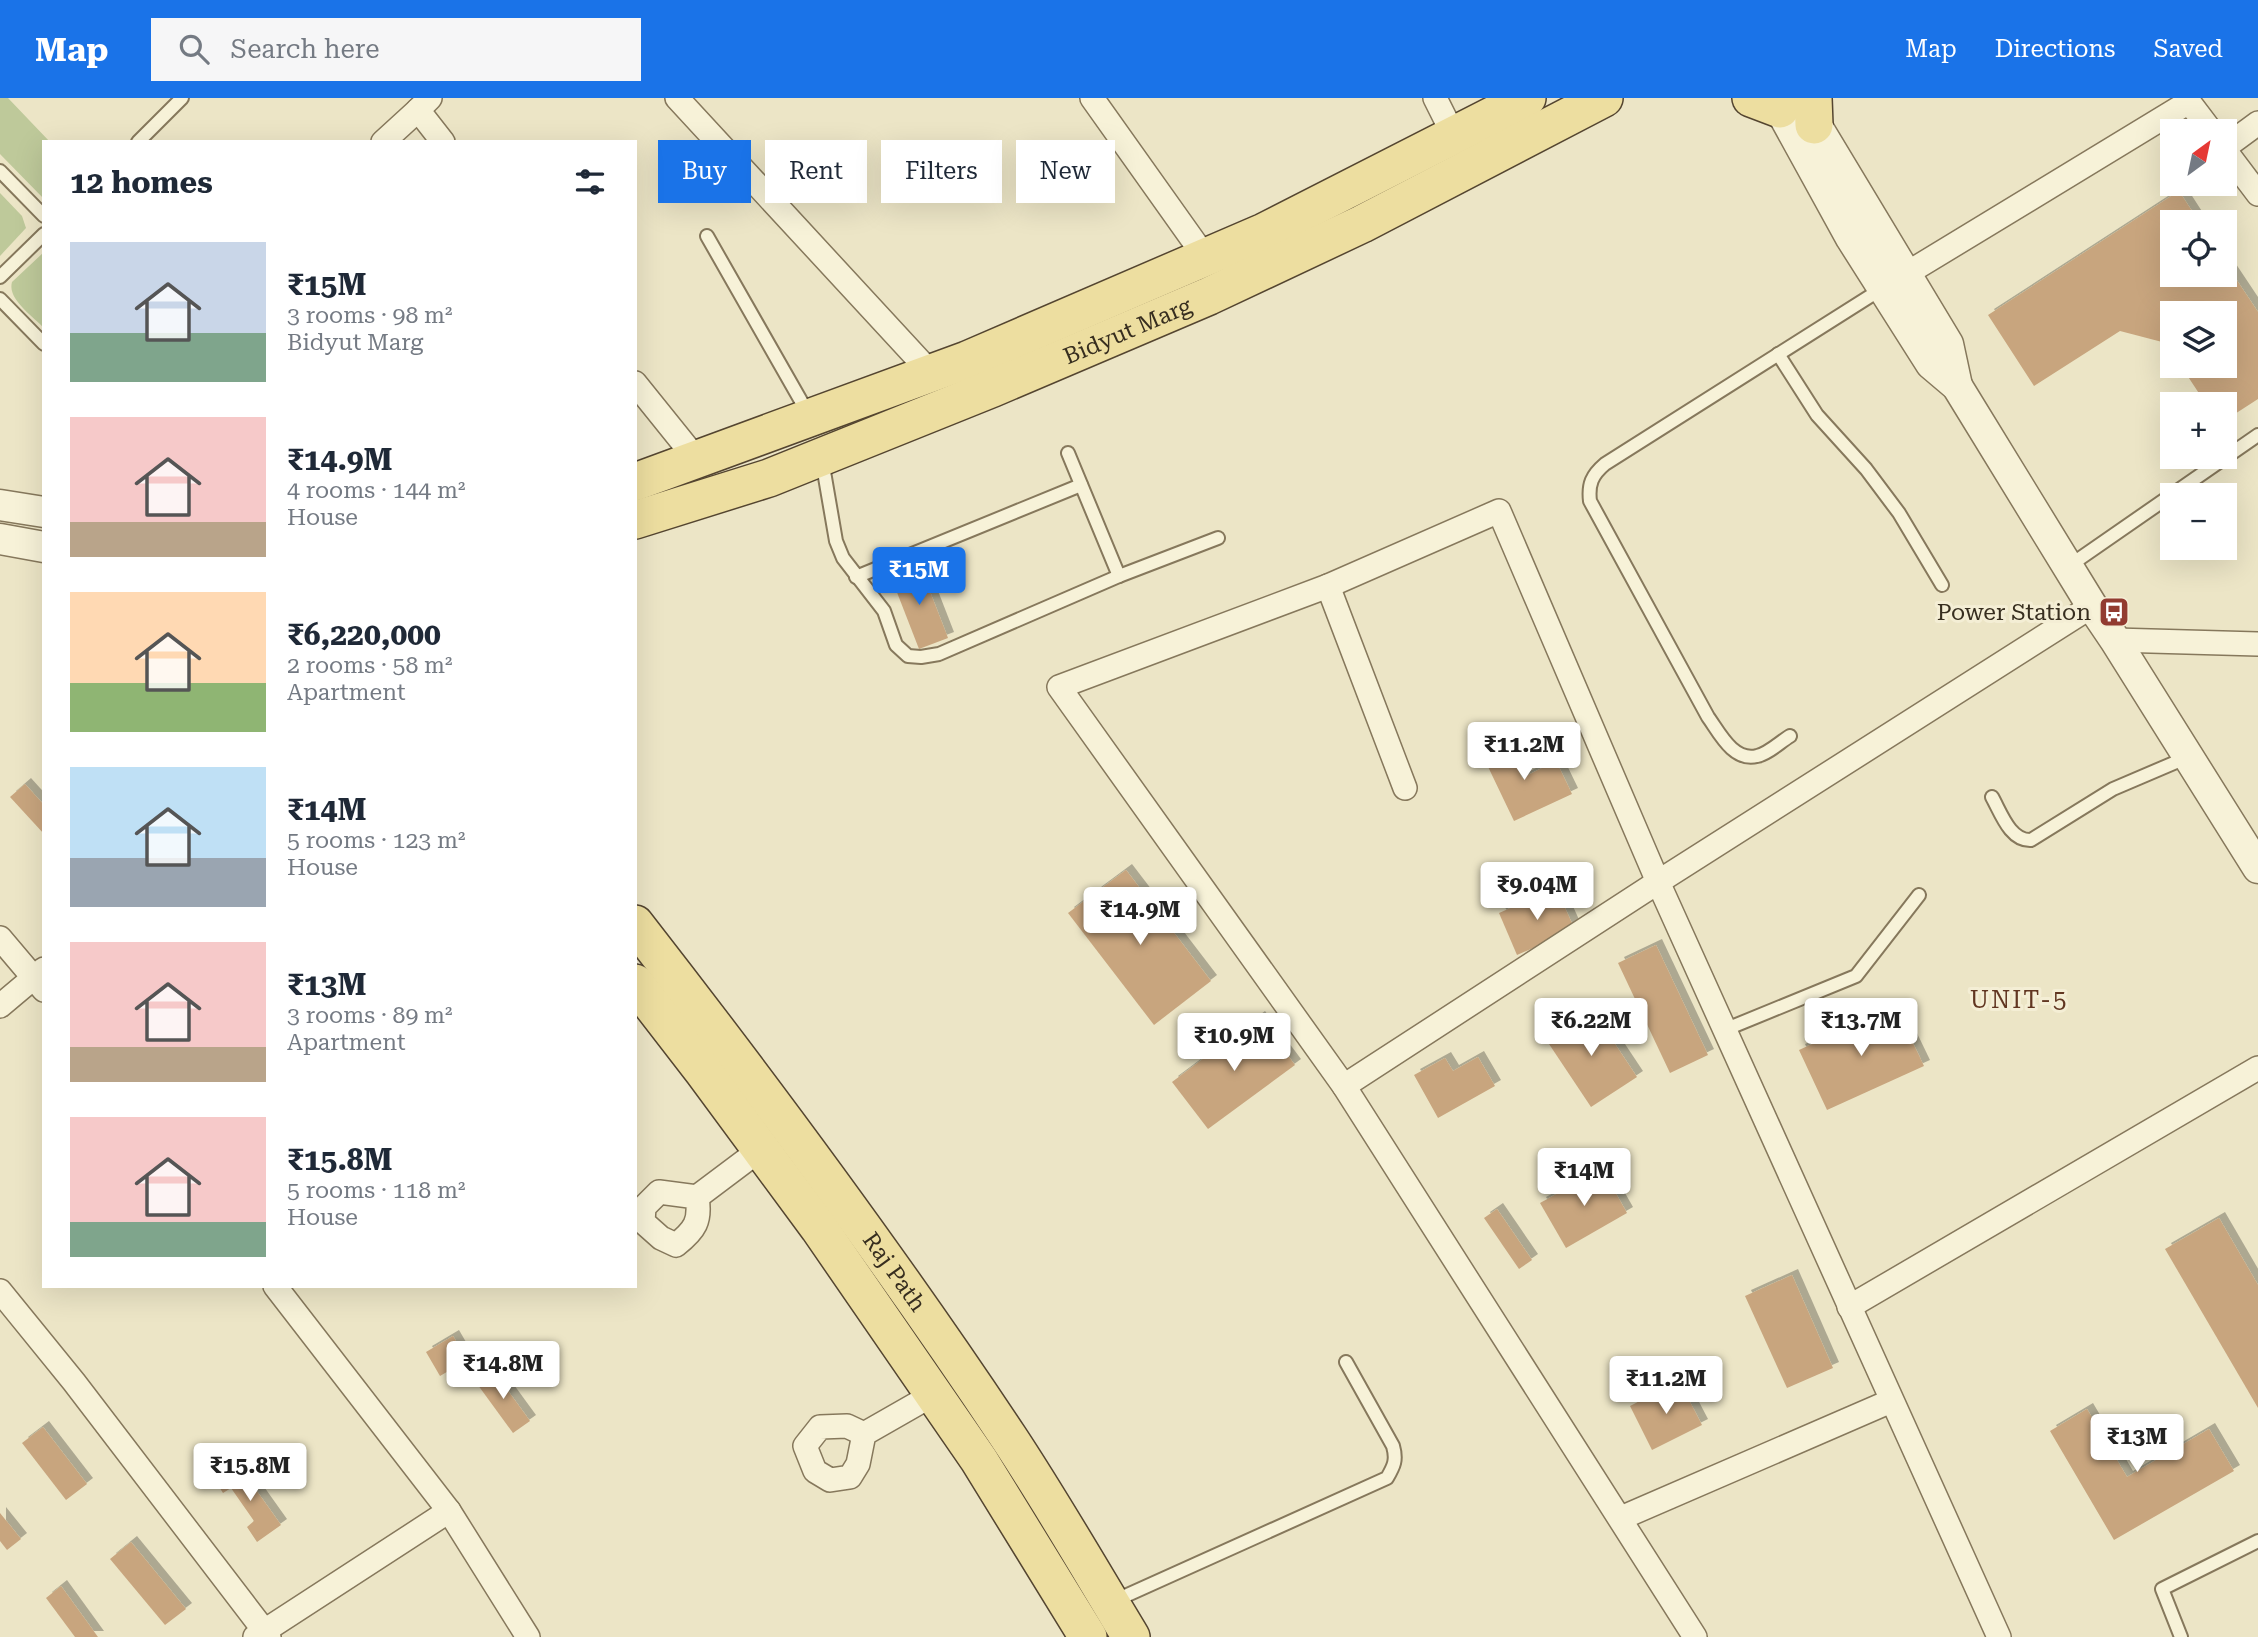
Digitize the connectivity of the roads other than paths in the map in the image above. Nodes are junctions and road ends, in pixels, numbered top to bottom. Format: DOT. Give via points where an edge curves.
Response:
graph roads {
  1 [pos="182,98"];
  2 [pos="677,98"];
  3 [pos="1092,98"];
  4 [pos="1435,98"];
  5 [pos="1527,98"];
  6 [pos="1604,98"];
  7 [pos="2188,100"];
  8 [pos="424,104"];
  9 [pos="1789,104"];
  10 [pos="2202,119"];
  11 [pos="2258,123"];
  12 [pos="1454,136"];
  13 [pos="2237,138"];
  14 [pos="140,140"];
  15 [pos="385,140"];
  16 [pos="442,140"];
  17 [pos="2237,166"];
  18 [pos="0,171"];
  19 [pos="2258,194"];
  20 [pos="42,214"];
  21 [pos="42,236"];
  22 [pos="707,236"];
  23 [pos="1205,257"];
  24 [pos="0,276"];
  25 [pos="1895,281"];
  26 [pos="0,299"];
  27 [pos="42,342"];
  28 [pos="1778,354"];
  29 [pos="931,373"];
  30 [pos="637,386"];
  31 [pos="810,418"];
  32 [pos="2258,435"];
  33 [pos="1068,453"];
  34 [pos="821,457"];
  35 [pos="696,460"];
  36 [pos="637,481"];
  37 [pos="1081,485"];
  38 [pos="0,505"];
  39 [pos="42,512"];
  40 [pos="637,519"];
  41 [pos="1218,538"];
  42 [pos="0,539"];
  43 [pos="42,547"];
  44 [pos="2068,567"];
  45 [pos="1119,576"];
  46 [pos="856,577"];
  47 [pos="1942,585"];
  48 [pos="1328,586"];
  49 [pos="2092,606"];
  50 [pos="2115,640"];
  51 [pos="2258,644"];
  52 [pos="1790,736"];
  53 [pos="2188,757"];
  54 [pos="1405,788"];
  55 [pos="1992,797"];
  56 [pos="2258,868"];
  57 [pos="1658,883"];
  58 [pos="1919,895"];
  59 [pos="637,927"];
  60 [pos="0,938"];
  61 [pos="40,979"];
  62 [pos="637,987"];
  63 [pos="0,1006"];
  64 [pos="1724,1030"];
  65 [pos="2258,1068"];
  66 [pos="1343,1086"];
  67 [pos="761,1149"];
  68 [pos="697,1197"];
  69 [pos="277,1288"];
  70 [pos="0,1291"];
  71 [pos="1849,1307"];
  72 [pos="1346,1362"];
  73 [pos="934,1394"];
  74 [pos="1891,1401"];
  75 [pos="864,1434"];
  76 [pos="449,1511"];
  77 [pos="1621,1518"];
  78 [pos="2258,1541"];
  79 [pos="1111,1603"];
  80 [pos="1080,1634"];
  81 [pos="263,1635"];
  82 [pos="528,1637"];
  83 [pos="1132,1637"];
  84 [pos="1695,1637"];
  85 [pos="1999,1637"];
  86 [pos="2181,1637"];
  1 -- 14 [label="lane"];
  2 -- 29 [label="street"];
  3 -- 23 [label="street"];
  4 -- 12 [label="street"];
  5 -- 12 [label="main road, Bidyut Marg"];
  6 -- 34 [label="main road, Bidyut Marg" via="1362,225 1209,296"];
  7 -- 10 [label="street"];
  7 -- 25 [label="street"];
  8 -- 15 [label="street"];
  8 -- 16 [label="street"];
  9 -- 25 [label="street"];
  11 -- 13 [label="street"];
  12 -- 23 [label="main road, Bidyut Marg"];
  17 -- 19 [label="street"];
  18 -- 20 [label="lane"];
  21 -- 24 [label="lane"];
  22 -- 31 [label="lane"];
  23 -- 29 [label="main road, Bidyut Marg"];
  25 -- 28 [label="lane"];
  25 -- 44 [label="street" via="1948,344 1957,386"];
  26 -- 27 [label="lane"];
  28 -- 47 [label="lane" via="1817,415 1899,513"];
  28 -- 52 [label="lane" via="1605,464 1588,489 1590,501 1726,743 1747,757 1759,756"];
  29 -- 31 [label="main road, Bidyut Marg"];
  30 -- 35 [label="street"];
  31 -- 35 [label="main road, Bidyut Marg"];
  32 -- 44 [label="lane"];
  33 -- 37 [label="lane"];
  34 -- 40 [label="main road, Bidyut Marg"];
  34 -- 46 [label="lane" via="836,541"];
  35 -- 36 [label="main road, Bidyut Marg"];
  37 -- 45 [label="lane"];
  37 -- 46 [label="lane"];
  38 -- 39 [label="street"];
  41 -- 45 [label="lane"];
  42 -- 43 [label="street"];
  44 -- 49 [label="street"];
  45 -- 46 [label="lane" via="939,654 921,657 908,656 896,645 884,611"];
  48 -- 54 [label="street"];
  48 -- 57 [label="street" via="1499,511"];
  48 -- 66 [label="street" via="1059,687"];
  49 -- 50 [label="street"];
  49 -- 57 [label="street"];
  50 -- 51 [label="street"];
  50 -- 53 [label="street"];
  53 -- 55 [label="lane" via="2113,789 2031,840 2015,836"];
  53 -- 56 [label="street"];
  57 -- 64 [label="street"];
  57 -- 66 [label="street"];
  58 -- 64 [label="lane" via="1857,976"];
  59 -- 79 [label="main road, Raj Path" via="849,1206 1010,1440"];
  60 -- 61 [label="street"];
  61 -- 63 [label="street"];
  62 -- 67 [label="main road, Raj Path"];
  64 -- 71 [label="street"];
  65 -- 71 [label="street"];
  66 -- 77 [label="street"];
  67 -- 68 [label="street"];
  67 -- 73 [label="main road, Raj Path"];
  69 -- 76 [label="street"];
  70 -- 81 [label="street"];
  71 -- 74 [label="street"];
  72 -- 79 [label="lane" via="1393,1446 1396,1457 1387,1478"];
  73 -- 75 [label="street"];
  73 -- 80 [label="main road, Raj Path" via="979,1460"];
  74 -- 77 [label="street"];
  74 -- 85 [label="street"];
  76 -- 81 [label="street"];
  76 -- 82 [label="street"];
  77 -- 84 [label="street"];
  78 -- 86 [label="lane" via="2162,1589"];
  79 -- 83 [label="main road, Raj Path"];
}
